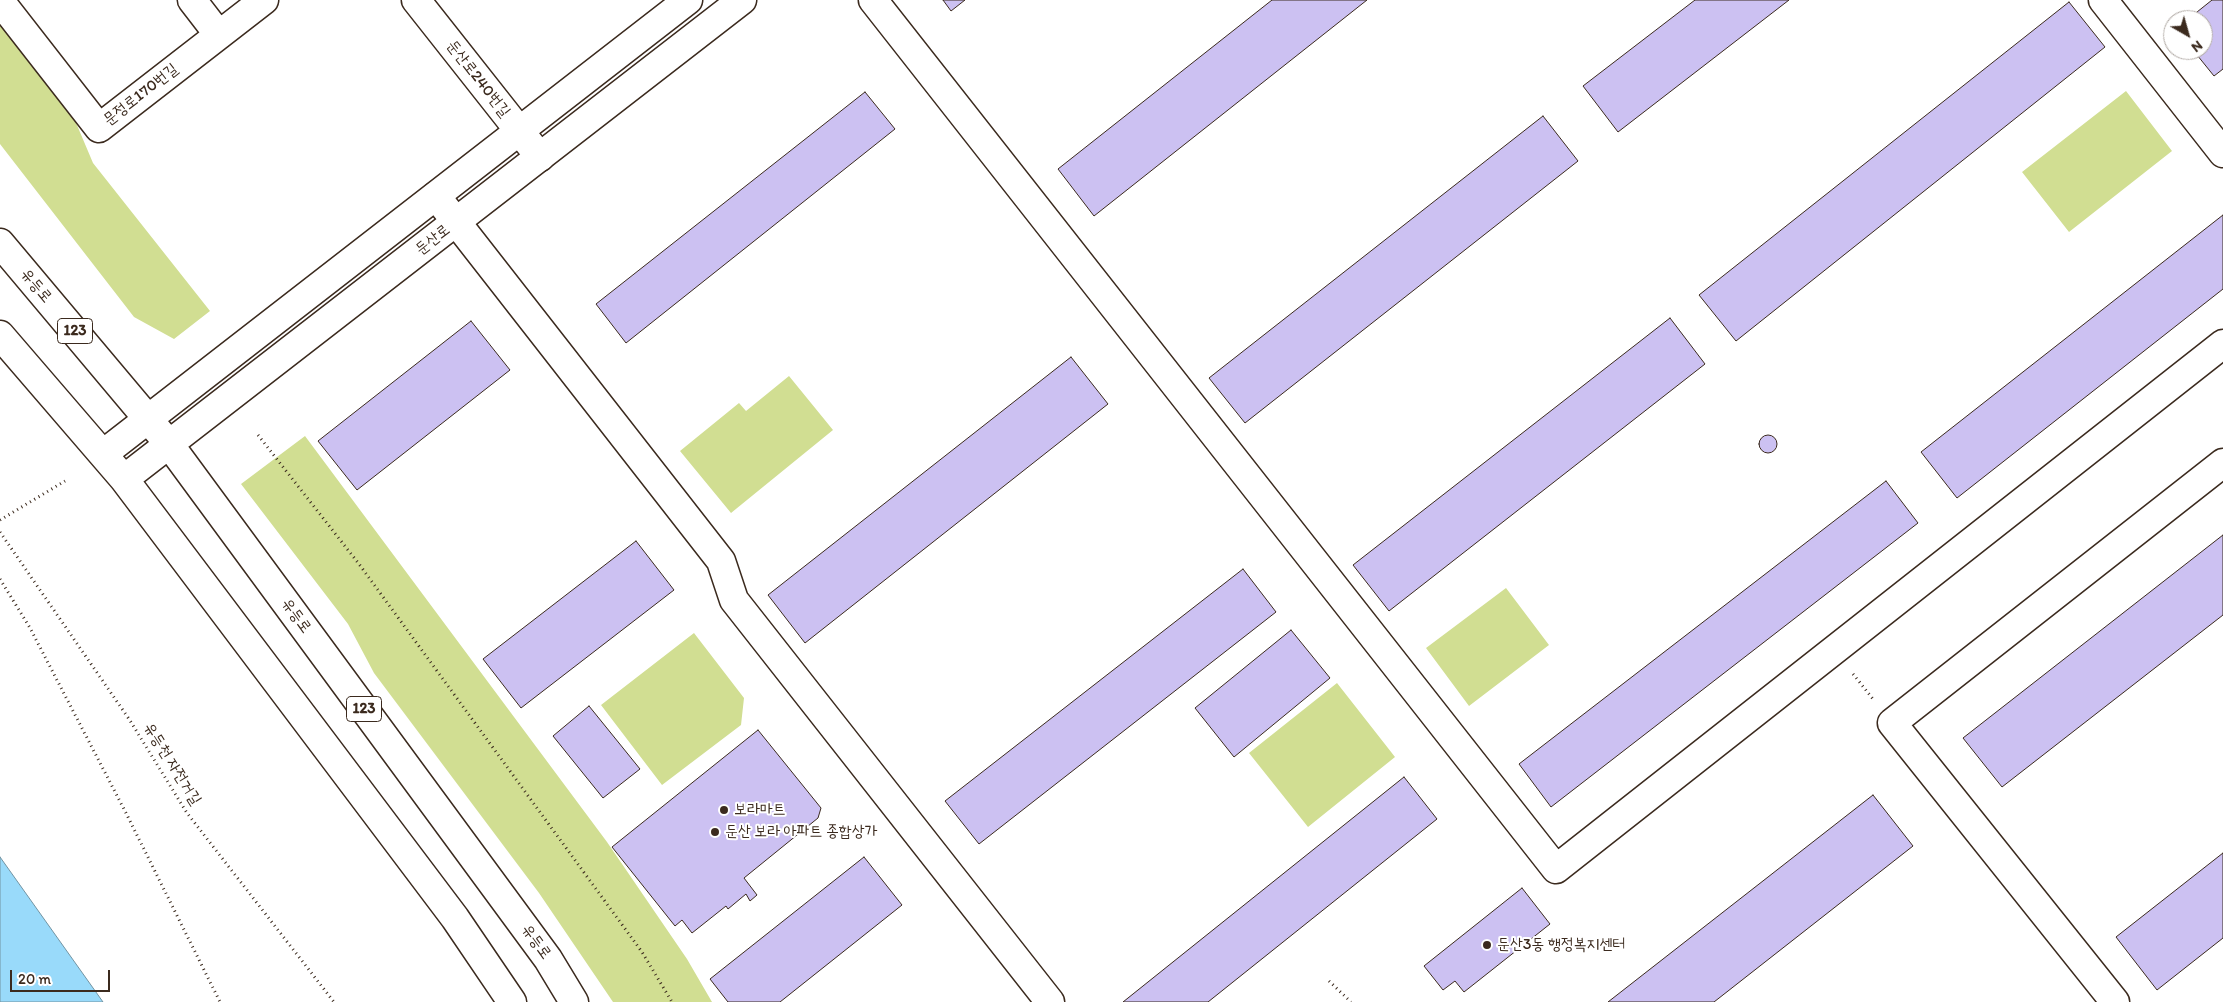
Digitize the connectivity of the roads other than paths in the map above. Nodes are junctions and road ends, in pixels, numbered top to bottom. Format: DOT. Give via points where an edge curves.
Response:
graph roads {
  1 [pos="192,0"];
  2 [pos="264,0"];
  3 [pos="416,0"];
  4 [pos="688,0"];
  5 [pos="742,0"];
  6 [pos="873,0"];
  7 [pos="2102,0"];
  8 [pos="0,1"];
  9 [pos="219,35"];
  10 [pos="519,131"];
  11 [pos="2223,153"];
  12 [pos="540,157"];
  13 [pos="436,196"];
  14 [pos="456,222"];
  15 [pos="0,243"];
  16 [pos="0,335"];
  17 [pos="2223,344"];
  18 [pos="149,419"];
  19 [pos="169,444"];
  20 [pos="103,454"];
  21 [pos="2223,463"];
  22 [pos="124,479"];
  23 [pos="512,1002"];
  24 [pos="574,1002"];
  25 [pos="1050,1002"];
  26 [pos="2115,1002"];
  1 -- 9 [label="main road"];
  2 -- 9 [label="main road, 문정로170번길"];
  3 -- 10 [label="main road, 둔산로240번길"];
  4 -- 10 [label="main road, 둔산로"];
  5 -- 12 [label="main road, 둔산로"];
  6 -- 17 [label="main road" via="1556,869"];
  7 -- 11 [label="main road"];
  8 -- 9 [label="main road, 문정로170번길" via="99,128"];
  10 -- 12 [label="main road, 둔산로240번길"];
  10 -- 13 [label="main road, 둔산로"];
  12 -- 14 [label="main road, 둔산로"];
  13 -- 14 [label="main road"];
  13 -- 18 [label="main road, 둔산로"];
  14 -- 19 [label="main road, 둔산로"];
  14 -- 25 [label="main road" via="721,561 734,600"];
  15 -- 18 [label="main road, 유등로 / 123"];
  16 -- 20 [label="main road"];
  18 -- 19 [label="main road, 유등로 / 123"];
  18 -- 20 [label="main road, 둔산로"];
  19 -- 22 [label="main road, 둔산로"];
  19 -- 24 [label="main road, 유등로 / 123" via="548,958"];
  20 -- 22 [label="main road"];
  21 -- 26 [label="main road" via="1892,723"];
  22 -- 23 [label="main road" via="455,918"];
}
